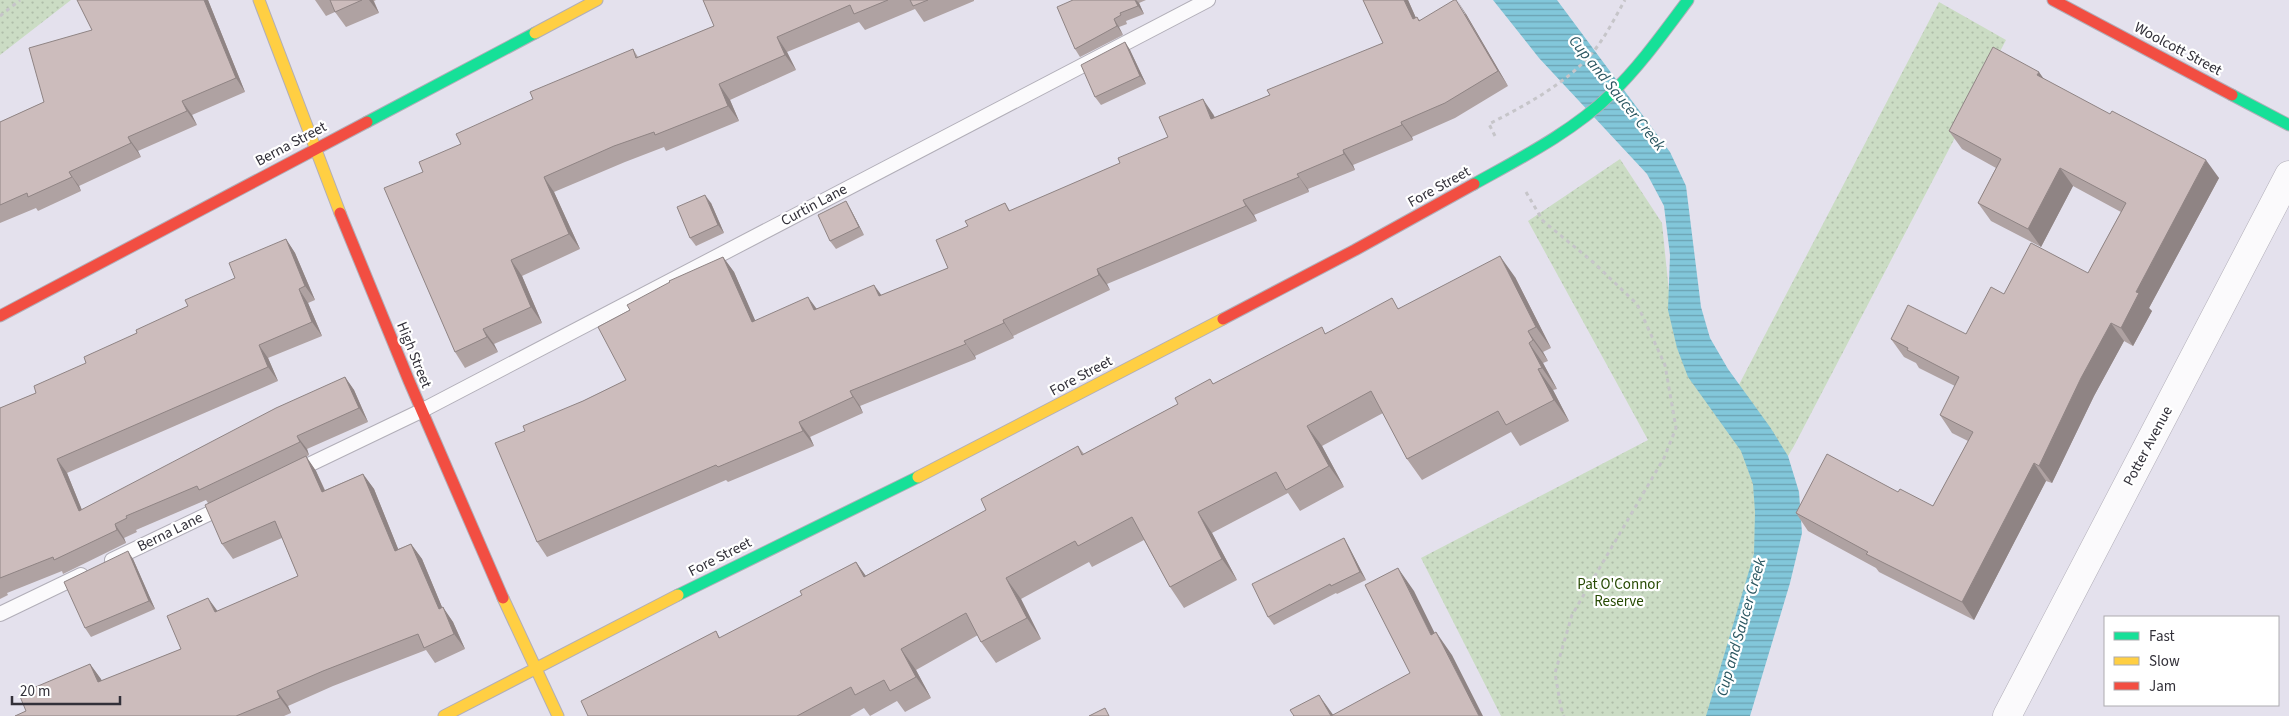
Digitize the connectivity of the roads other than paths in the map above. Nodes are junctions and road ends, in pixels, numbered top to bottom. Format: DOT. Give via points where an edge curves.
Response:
graph roads {
  1 [pos="259,0"];
  2 [pos="597,0"];
  3 [pos="1208,0"];
  4 [pos="1688,0"];
  5 [pos="2069,4"];
  6 [pos="2289,125"];
  7 [pos="313,149"];
  8 [pos="2289,176"];
  9 [pos="0,316"];
  10 [pos="421,411"];
  11 [pos="287,476"];
  12 [pos="242,498"];
  13 [pos="0,614"];
  14 [pos="535,670"];
  15 [pos="444,716"];
  16 [pos="558,716"];
  17 [pos="2007,716"];
  1 -- 7 [label="street, High Street"];
  2 -- 7 [label="street, Berna Street"];
  3 -- 10 [label="lane, Curtin Lane"];
  4 -- 14 [label="street, Fore Street" via="1610,95 1510,164 1329,264"];
  5 -- 6 [label="street, Woolcott Street"];
  7 -- 9 [label="street, Berna Street"];
  7 -- 10 [label="street, High Street"];
  8 -- 17 [label="street, Potter Avenue"];
  10 -- 11 [label="lane"];
  10 -- 14 [label="street, High Street"];
  12 -- 13 [label="lane, Berna Lane"];
  14 -- 15 [label="street, Fore Street"];
  14 -- 16 [label="street, High Street"];
}
